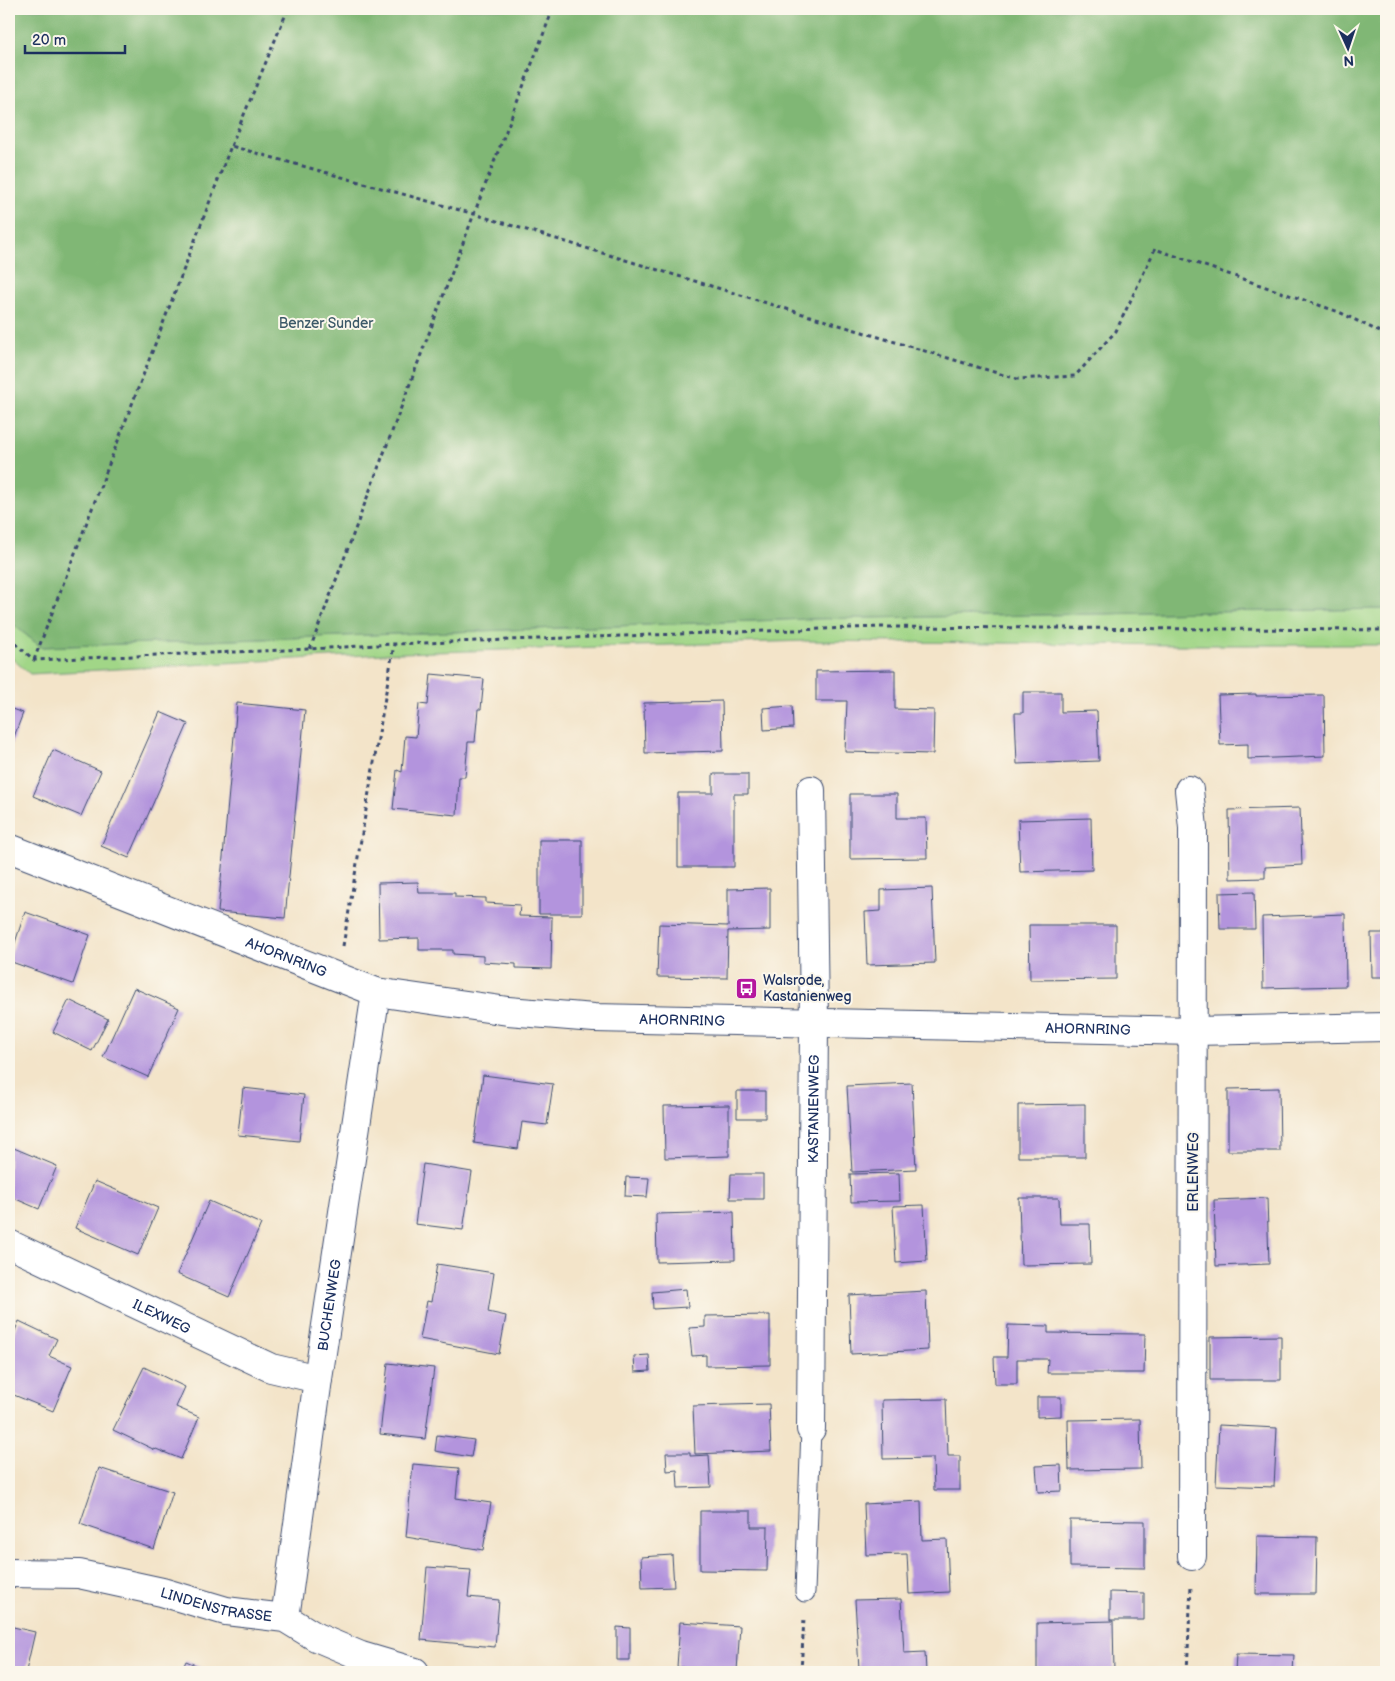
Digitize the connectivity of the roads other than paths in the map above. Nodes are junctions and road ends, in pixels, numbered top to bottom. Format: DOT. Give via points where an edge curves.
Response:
graph roads {
  1 [pos="812,790"];
  2 [pos="1189,790"];
  3 [pos="9,848"];
  4 [pos="376,992"];
  5 [pos="814,1022"];
  6 [pos="1386,1027"];
  7 [pos="1194,1031"];
  8 [pos="9,1244"];
  9 [pos="318,1379"];
  10 [pos="811,1429"];
  11 [pos="1192,1556"];
  12 [pos="9,1573"];
  13 [pos="805,1592"];
  14 [pos="285,1618"];
  15 [pos="415,1672"];
  1 -- 5 [label="street, KASTANIENWEG"];
  2 -- 7 [label="street, ERLENWEG" via="1193,828"];
  3 -- 4 [label="street, AHORNRING"];
  4 -- 5 [label="street, AHORNRING" via="594,1018"];
  4 -- 9 [label="street, BUCHENWEG"];
  5 -- 7 [label="street, AHORNRING"];
  5 -- 10 [label="street, KASTANIENWEG"];
  6 -- 7 [label="street, AHORNRING"];
  7 -- 11 [label="street, ERLENWEG"];
  8 -- 9 [label="street, ILEXWEG" via="270,1368"];
  9 -- 14 [label="street, BUCHENWEG"];
  10 -- 13 [label="lane"];
  12 -- 14 [label="street, LINDENSTRASSE" via="78,1574 162,1592 226,1611"];
  14 -- 15 [label="street, LINDENSTRASSE" via="316,1637 361,1656"];
}
